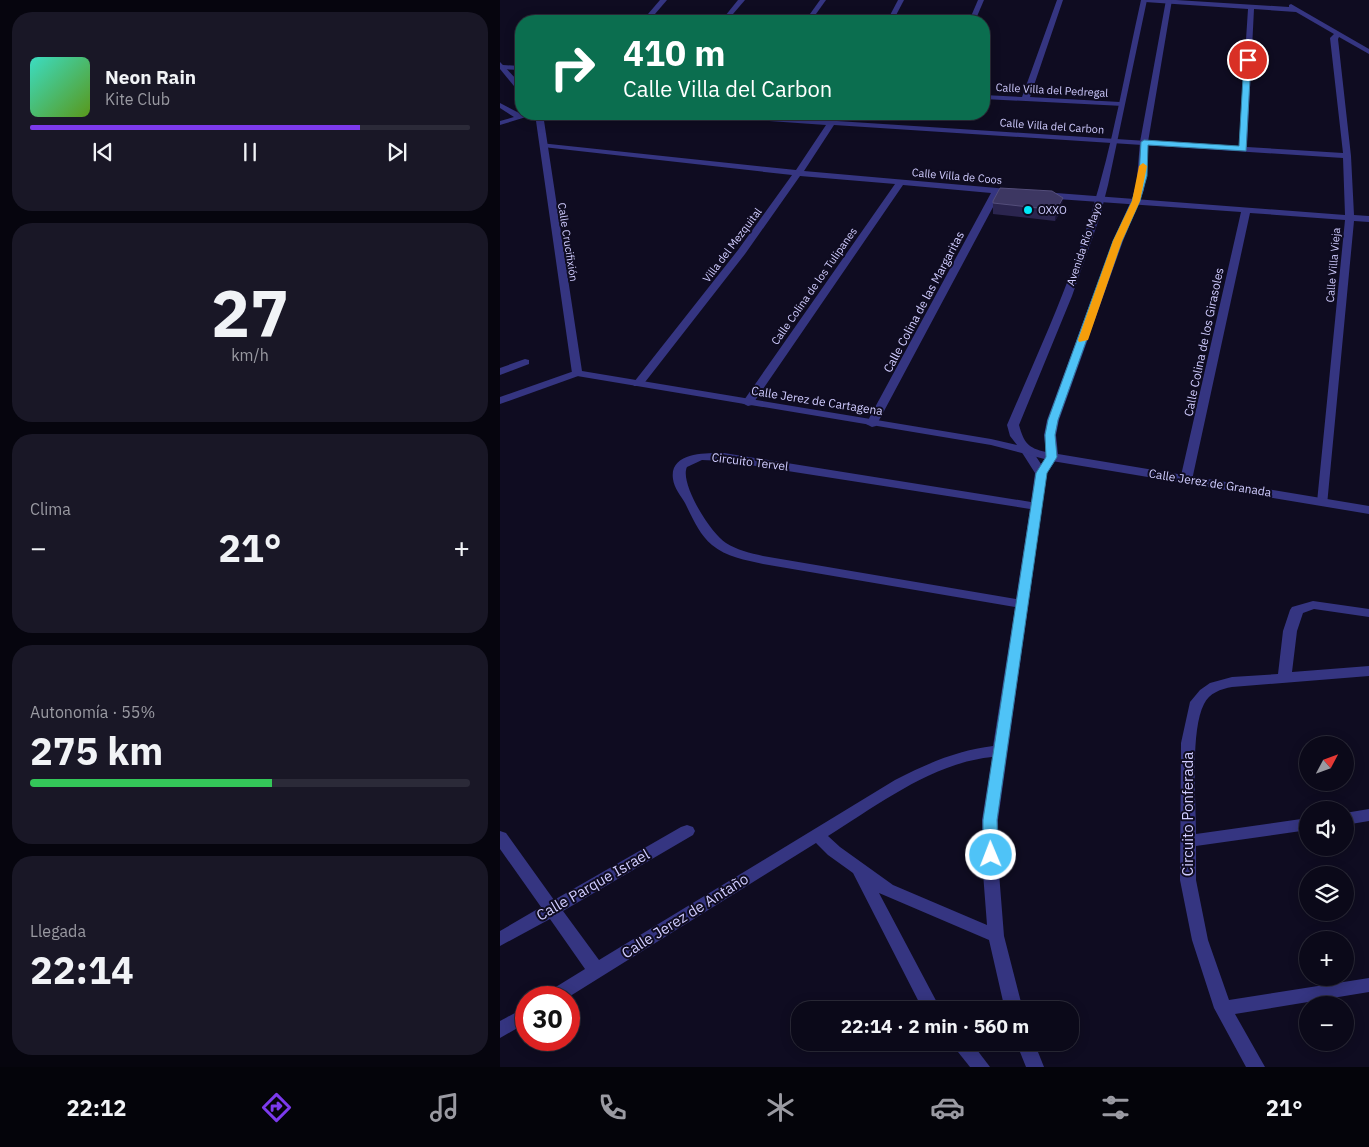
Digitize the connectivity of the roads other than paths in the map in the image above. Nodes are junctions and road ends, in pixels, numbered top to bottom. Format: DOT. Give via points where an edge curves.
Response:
graph roads {
  1 [pos="664,0"];
  2 [pos="742,0"];
  3 [pos="823,0"];
  4 [pos="901,0"];
  5 [pos="981,0"];
  6 [pos="1060,0"];
  7 [pos="1145,0"];
  8 [pos="1280,0"];
  9 [pos="1168,1"];
  10 [pos="1251,7"];
  11 [pos="1297,10"];
  12 [pos="650,15"];
  13 [pos="729,15"];
  14 [pos="812,15"];
  15 [pos="893,15"];
  16 [pos="975,15"];
  17 [pos="1339,34"];
  18 [pos="1369,52"];
  19 [pos="501,66"];
  20 [pos="515,67"];
  21 [pos="515,82"];
  22 [pos="990,97"];
  23 [pos="1024,100"];
  24 [pos="1120,104"];
  25 [pos="500,105"];
  26 [pos="515,114"];
  27 [pos="515,118"];
  28 [pos="540,120"];
  29 [pos="777,120"];
  30 [pos="833,120"];
  31 [pos="500,123"];
  32 [pos="831,124"];
  33 [pos="1112,141"];
  34 [pos="1144,142"];
  35 [pos="543,146"];
  36 [pos="1243,149"];
  37 [pos="1347,156"];
  38 [pos="800,173"];
  39 [pos="901,182"];
  40 [pos="997,191"];
  41 [pos="1100,199"];
  42 [pos="1136,201"];
  43 [pos="1246,209"];
  44 [pos="1350,217"];
  45 [pos="1369,219"];
  46 [pos="525,362"];
  47 [pos="500,372"];
  48 [pos="577,373"];
  49 [pos="638,384"];
  50 [pos="500,401"];
  51 [pos="748,403"];
  52 [pos="872,424"];
  53 [pos="1027,451"];
  54 [pos="1052,457"];
  55 [pos="1041,473"];
  56 [pos="1186,480"];
  57 [pos="1323,502"];
  58 [pos="1037,506"];
  59 [pos="1369,510"];
  60 [pos="1020,604"];
  61 [pos="1369,613"];
  62 [pos="1369,671"];
  63 [pos="1284,678"];
  64 [pos="1000,751"];
  65 [pos="1369,816"];
  66 [pos="1354,818"];
  67 [pos="1299,825"];
  68 [pos="687,831"];
  69 [pos="817,834"];
  70 [pos="500,837"];
  71 [pos="1188,841"];
  72 [pos="859,869"];
  73 [pos="550,910"];
  74 [pos="996,936"];
  75 [pos="500,939"];
  76 [pos="596,970"];
  77 [pos="1369,985"];
  78 [pos="571,986"];
  79 [pos="927,1001"];
  80 [pos="1012,1001"];
  81 [pos="1223,1008"];
  82 [pos="515,1021"];
  83 [pos="500,1030"];
  84 [pos="967,1051"];
  85 [pos="1029,1051"];
  86 [pos="981,1067"];
  87 [pos="1035,1067"];
  88 [pos="1256,1067"];
  1 -- 12 [label="street"];
  2 -- 13 [label="street"];
  3 -- 14 [label="street"];
  4 -- 15 [label="street"];
  5 -- 16 [label="street"];
  6 -- 23 [label="street"];
  7 -- 9 [label="street"];
  7 -- 24 [label="street, Avenida Río Mayo"];
  8 -- 11 [label="street"];
  9 -- 10 [label="street"];
  9 -- 34 [label="street"];
  10 -- 11 [label="street"];
  10 -- 36 [label="street"];
  11 -- 17 [label="street"];
  17 -- 18 [label="street"];
  17 -- 37 [label="street, Calle Villa Vieja" via="1334,38"];
  19 -- 20 [label="street"];
  19 -- 21 [label="street"];
  22 -- 23 [label="street, Calle Villa del Pedregal"];
  23 -- 24 [label="street, Calle Villa del Pedregal"];
  24 -- 33 [label="street, Avenida Río Mayo"];
  25 -- 26 [label="street"];
  27 -- 31 [label="street"];
  28 -- 35 [label="street, Calle Crucifixión"];
  29 -- 32 [label="street, Calle Villa del Carbon"];
  30 -- 32 [label="street, Villa del Mezquital"];
  32 -- 33 [label="street, Calle Villa del Carbon"];
  32 -- 38 [label="street, Villa del Mezquital"];
  33 -- 34 [label="street, Calle Villa del Carbon"];
  33 -- 41 [label="street, Avenida Río Mayo"];
  34 -- 36 [label="street, Calle Villa del Carbon"];
  34 -- 42 [label="street" via="1143,176"];
  35 -- 38 [label="street, Calle Villa de Coos"];
  35 -- 48 [label="street, Calle Crucifixión"];
  36 -- 37 [label="street, Calle Villa del Carbon"];
  37 -- 44 [label="street, Calle Villa Vieja"];
  38 -- 39 [label="street, Calle Villa de Coos"];
  38 -- 49 [label="street, Villa del Mezquital" via="736,262"];
  39 -- 40 [label="street, Calle Villa de Coos"];
  39 -- 51 [label="street, Calle Colina de los Tulipanes"];
  40 -- 41 [label="street, Calle Villa de Coos"];
  40 -- 52 [label="street, Calle Colina de las Margaritas"];
  41 -- 42 [label="street, Calle Villa de Coos"];
  41 -- 53 [label="street, Avenida Río Mayo" via="1067,296 1013,425 1016,436"];
  42 -- 43 [label="street, Calle Villa de Coos"];
  42 -- 54 [label="street" via="1118,241 1053,420 1050,435"];
  43 -- 44 [label="street, Calle Villa de Coos"];
  43 -- 56 [label="street, Calle Colina de los Girasoles"];
  44 -- 45 [label="street, Calle Villa de Coos"];
  44 -- 57 [label="street, Calle Villa Vieja"];
  46 -- 47 [label="street"];
  48 -- 49 [label="street, Calle Jerez de Cartagena"];
  48 -- 50 [label="street"];
  49 -- 51 [label="street, Calle Jerez de Cartagena"];
  51 -- 52 [label="street, Calle Jerez de Cartagena"];
  52 -- 53 [label="street, Calle Jerez de Cartagena" via="992,442"];
  53 -- 54 [label="street, Calle Jerez de Cartagena"];
  53 -- 55 [label="street, Avenida Río Mayo"];
  54 -- 55 [label="street"];
  54 -- 56 [label="street, Calle Jerez de Granada"];
  55 -- 58 [label="street"];
  56 -- 57 [label="street, Calle Jerez de Granada"];
  57 -- 59 [label="street, Calle Jerez de Granada"];
  58 -- 60 [label="street"];
  58 -- 60 [label="street, Circuito Tervel" via="724,457 689,459 679,472 679,480 700,523 716,542 729,550 763,560"];
  60 -- 64 [label="street"];
  61 -- 63 [label="street" via="1313,605 1297,610 1290,631"];
  62 -- 63 [label="street, Circuito Ponferada"];
  63 -- 71 [label="street, Circuito Ponferada" via="1215,686 1197,702 1188,743"];
  64 -- 69 [label="street, Calle Jerez de Antaño" via="975,752 944,762 900,784"];
  64 -- 74 [label="street" via="990,820"];
  65 -- 66 [label="street"];
  67 -- 71 [label="street"];
  68 -- 73 [label="street, Calle Parque Israel"];
  69 -- 72 [label="street"];
  69 -- 76 [label="street, Calle Jerez de Antaño"];
  70 -- 73 [label="street"];
  71 -- 81 [label="street, Circuito Ponferada" via="1188,880 1198,931"];
  72 -- 74 [label="street" via="887,890"];
  72 -- 79 [label="street"];
  73 -- 75 [label="street, Calle Parque Israel"];
  73 -- 76 [label="street"];
  74 -- 80 [label="street"];
  76 -- 78 [label="street, Calle Jerez de Antaño"];
  77 -- 81 [label="street"];
  81 -- 88 [label="street, Circuito Ponferada"];
  82 -- 83 [label="street"];
  84 -- 86 [label="street"];
  85 -- 87 [label="street"];
}
